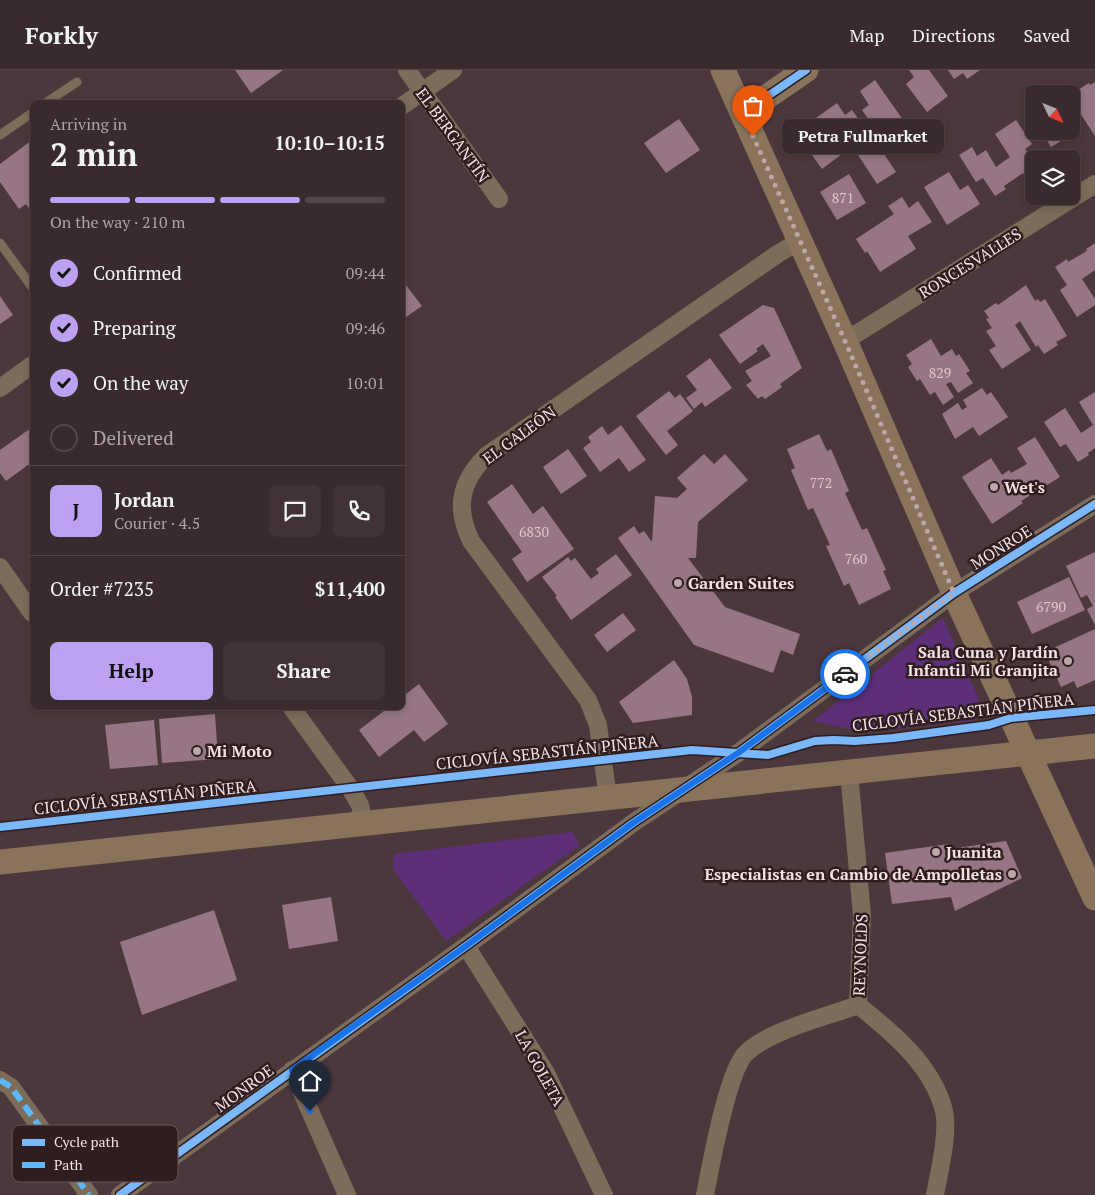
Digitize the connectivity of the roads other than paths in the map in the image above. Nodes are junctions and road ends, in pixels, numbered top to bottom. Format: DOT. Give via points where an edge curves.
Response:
graph roads {
  1 [pos="407,70"];
  2 [pos="453,70"];
  3 [pos="723,70"];
  4 [pos="806,70"];
  5 [pos="77,82"];
  6 [pos="423,92"];
  7 [pos="50,100"];
  8 [pos="405,104"];
  9 [pos="743,113"];
  10 [pos="30,114"];
  11 [pos="0,135"];
  12 [pos="1095,184"];
  13 [pos="499,199"];
  14 [pos="800,241"];
  15 [pos="0,243"];
  16 [pos="30,284"];
  17 [pos="845,341"];
  18 [pos="30,367"];
  19 [pos="0,388"];
  20 [pos="1095,504"];
  21 [pos="0,567"];
  22 [pos="954,593"];
  23 [pos="30,610"];
  24 [pos="293,710"];
  25 [pos="1095,746"];
  26 [pos="1028,753"];
  27 [pos="849,772"];
  28 [pos="682,790"];
  29 [pos="608,798"];
  30 [pos="364,823"];
  31 [pos="0,862"];
  32 [pos="1095,898"];
  33 [pos="466,946"];
  34 [pos="858,1006"];
  35 [pos="292,1070"];
  36 [pos="0,1080"];
  37 [pos="38,1125"];
  38 [pos="178,1153"];
  39 [pos="80,1182"];
  40 [pos="138,1182"];
  41 [pos="89,1195"];
  42 [pos="120,1195"];
  43 [pos="347,1195"];
  44 [pos="604,1195"];
  45 [pos="705,1195"];
  46 [pos="935,1195"];
  1 -- 6 [label="street, EL BERGANTÍN"];
  2 -- 6 [label="street"];
  3 -- 9 [label="main road"];
  4 -- 9 [label="main road"];
  5 -- 7 [label="lane"];
  6 -- 8 [label="street"];
  6 -- 13 [label="street, EL BERGANTÍN"];
  9 -- 14 [label="main road"];
  10 -- 11 [label="lane"];
  12 -- 17 [label="street, RONCESVALLES"];
  14 -- 17 [label="main road"];
  14 -- 29 [label="street, EL GALEÓN" via="486,456 465,487 462,514 471,541 588,700 598,725"];
  15 -- 16 [label="lane"];
  17 -- 22 [label="main road"];
  18 -- 19 [label="street"];
  20 -- 22 [label="street, MONROE"];
  21 -- 23 [label="street"];
  22 -- 26 [label="main road"];
  22 -- 28 [label="street, MONROE" via="738,753"];
  24 -- 30 [label="street" via="350,788 360,805"];
  25 -- 26 [label="main road"];
  26 -- 27 [label="main road"];
  26 -- 32 [label="main road"];
  27 -- 28 [label="main road"];
  27 -- 34 [label="street, REYNOLDS" via="862,915"];
  28 -- 29 [label="main road"];
  28 -- 33 [label="street, MONROE"];
  29 -- 30 [label="main road"];
  30 -- 31 [label="main road"];
  33 -- 35 [label="street, MONROE"];
  33 -- 44 [label="street, LA GOLETA" via="546,1073"];
  34 -- 45 [label="street" via="776,1034 745,1054 728,1091"];
  34 -- 46 [label="street, REYNOLDS" via="888,1030 922,1066 935,1088 944,1112 944,1137"];
  35 -- 38 [label="street, MONROE"];
  35 -- 43 [label="street"];
  36 -- 37 [label="street" via="11,1087"];
  39 -- 41 [label="street"];
  40 -- 42 [label="street, MONROE"];
}
